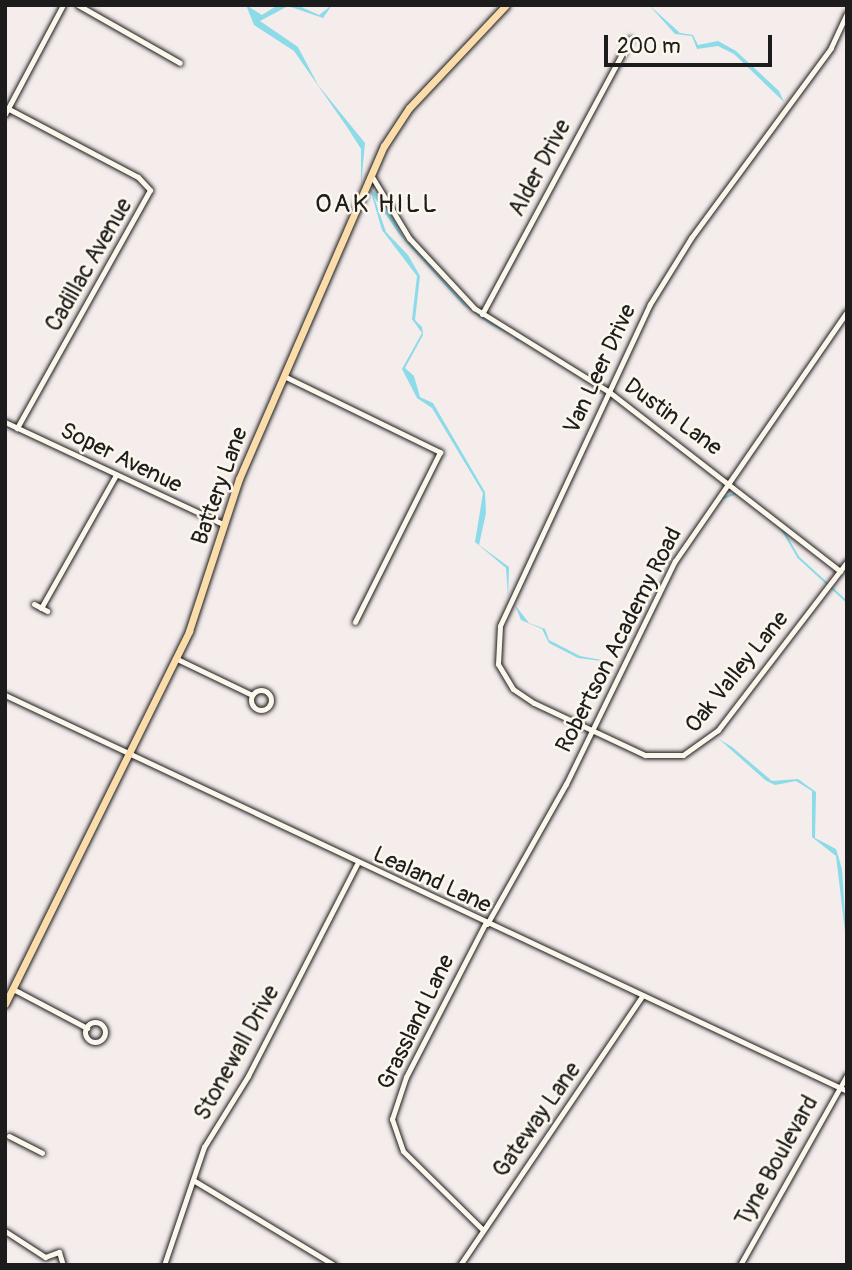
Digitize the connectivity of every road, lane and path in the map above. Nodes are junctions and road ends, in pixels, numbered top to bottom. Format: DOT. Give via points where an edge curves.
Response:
graph roads {
  1 [pos="63,5"];
  2 [pos="78,5"];
  3 [pos="506,5"];
  4 [pos="847,13"];
  5 [pos="630,39"];
  6 [pos="180,63"];
  7 [pos="6,111"];
  8 [pos="372,175"];
  9 [pos="847,312"];
  10 [pos="482,314"];
  11 [pos="284,376"];
  12 [pos="608,391"];
  13 [pos="5,422"];
  14 [pos="17,428"];
  15 [pos="116,475"];
  16 [pos="729,480"];
  17 [pos="223,524"];
  18 [pos="847,562"];
  19 [pos="840,571"];
  20 [pos="34,604"];
  21 [pos="355,622"];
  22 [pos="176,658"];
  23 [pos="5,695"];
  24 [pos="253,695"];
  25 [pos="592,731"];
  26 [pos="128,755"];
  27 [pos="356,864"];
  28 [pos="486,924"];
  29 [pos="13,989"];
  30 [pos="642,996"];
  31 [pos="5,1004"];
  32 [pos="87,1028"];
  33 [pos="847,1075"];
  34 [pos="839,1087"];
  35 [pos="847,1091"];
  36 [pos="6,1134"];
  37 [pos="41,1153"];
  38 [pos="193,1180"];
  39 [pos="482,1229"];
  40 [pos="5,1231"];
  41 [pos="45,1257"];
  42 [pos="45,1265"];
  43 [pos="63,1265"];
  44 [pos="164,1265"];
  45 [pos="334,1265"];
  46 [pos="460,1265"];
  47 [pos="740,1265"];
  1 -- 7 [label="street"];
  2 -- 6 [label="street"];
  3 -- 8 [label="main road, Battery Lane" via="404,115"];
  4 -- 12 [label="street, Van Leer Drive" via="821,64 677,257"];
  5 -- 10 [label="street, Alder Drive"];
  7 -- 14 [label="street, Cadillac Avenue" via="150,190"];
  8 -- 10 [label="street, Dustin Lane" via="409,237"];
  8 -- 11 [label="main road, Battery Lane"];
  9 -- 16 [label="street, Robertson Academy Road"];
  10 -- 12 [label="street, Dustin Lane"];
  11 -- 17 [label="main road, Battery Lane"];
  11 -- 21 [label="street" via="440,452"];
  12 -- 16 [label="street, Dustin Lane"];
  12 -- 25 [label="street, Van Leer Drive" via="496,643 501,671 516,692"];
  13 -- 14 [label="street, Soper Avenue"];
  14 -- 15 [label="street, Soper Avenue"];
  15 -- 17 [label="street, Soper Avenue"];
  15 -- 20 [label="street" via="44,610"];
  16 -- 19 [label="street, Dustin Lane"];
  16 -- 25 [label="street, Robertson Academy Road" via="675,561"];
  17 -- 22 [label="main road, Battery Lane" via="203,597"];
  18 -- 19 [label="street, Oak Valley Lane"];
  19 -- 25 [label="street, Oak Valley Lane" via="702,746 678,756 652,757"];
  22 -- 24 [label="street"];
  22 -- 26 [label="main road, Battery Lane"];
  23 -- 26 [label="street, Lealand Lane"];
  25 -- 28 [label="street, Robertson Academy Road"];
  26 -- 27 [label="street, Lealand Lane"];
  26 -- 29 [label="main road, Battery Lane"];
  27 -- 28 [label="street, Lealand Lane"];
  27 -- 38 [label="street, Stonewall Drive" via="248,1076 207,1141"];
  28 -- 30 [label="street, Lealand Lane"];
  28 -- 39 [label="street, Grassland Lane" via="407,1077 392,1119 402,1151"];
  29 -- 31 [label="main road, Battery Lane"];
  29 -- 32 [label="street"];
  30 -- 34 [label="street, Lealand Lane"];
  30 -- 39 [label="street, Gateway Lane"];
  33 -- 34 [label="street, Tyne Boulevard"];
  34 -- 35 [label="street, Lealand Lane"];
  34 -- 47 [label="street, Tyne Boulevard"];
  36 -- 37 [label="street"];
  38 -- 44 [label="street, Stonewall Drive"];
  38 -- 45 [label="street"];
  39 -- 46 [label="street, Gateway Lane"];
  40 -- 41 [label="street"];
  41 -- 42 [label="street"];
  41 -- 43 [label="street" via="59,1252"];
}
